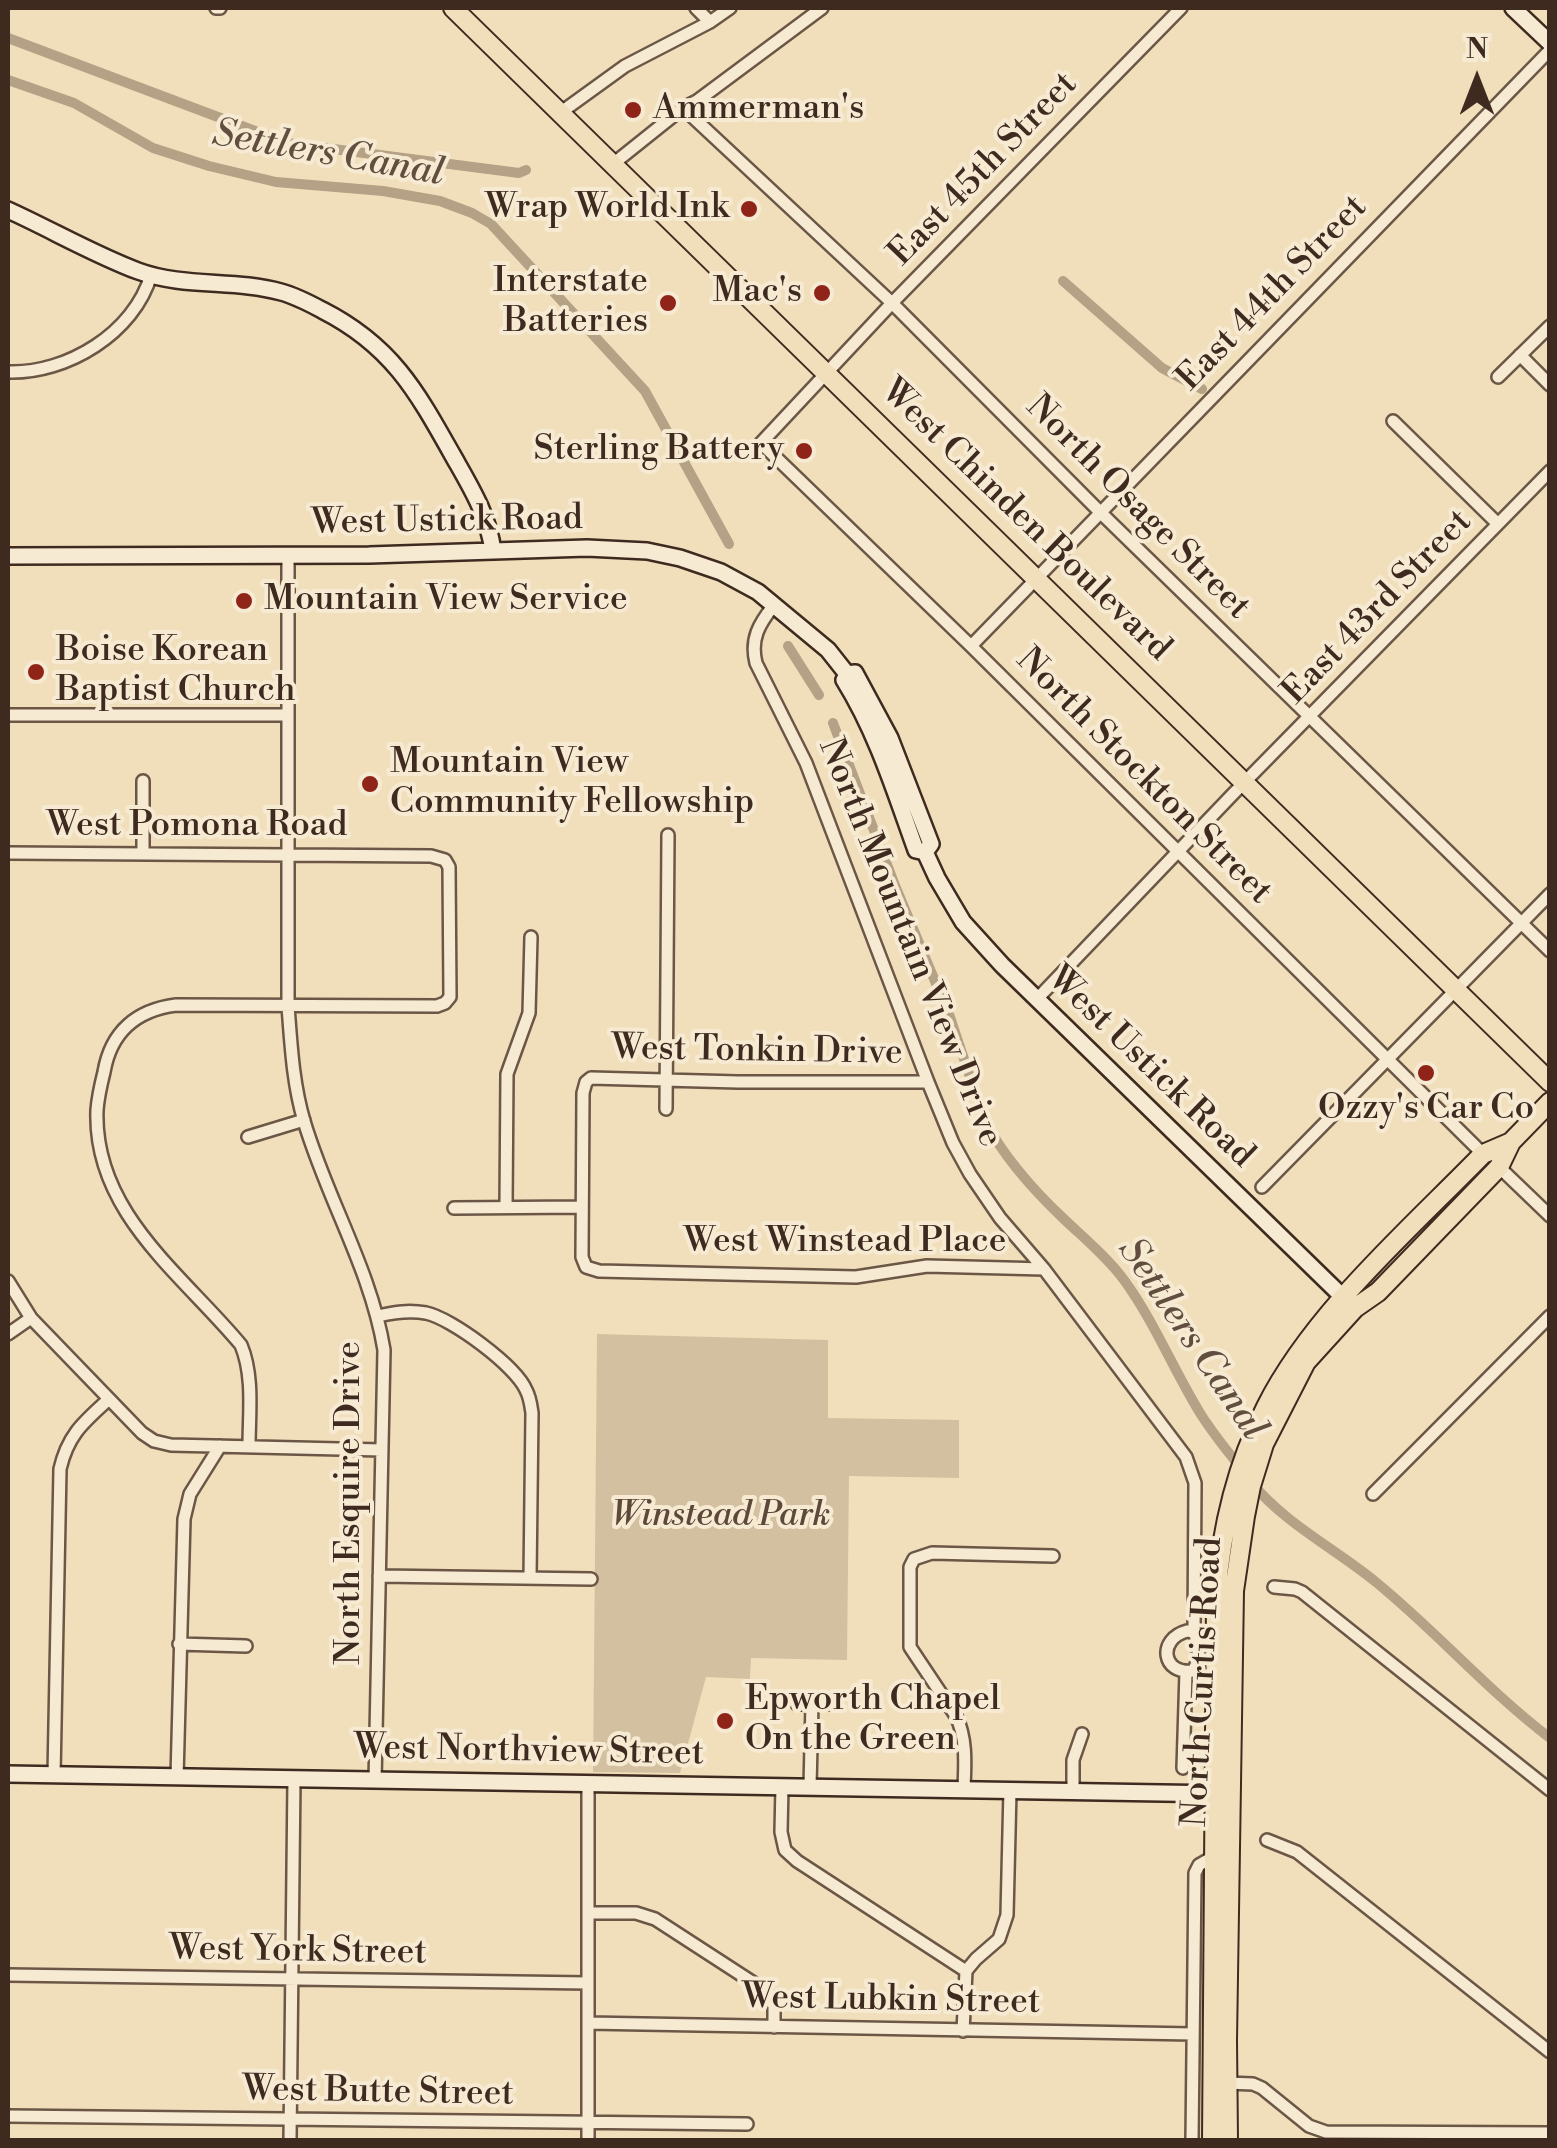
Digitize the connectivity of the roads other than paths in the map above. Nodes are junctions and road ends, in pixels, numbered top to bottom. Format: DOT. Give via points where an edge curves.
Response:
graph roads {
  1 [pos="453,8"];
  2 [pos="696,8"];
  3 [pos="730,8"];
  4 [pos="822,8"];
  5 [pos="1180,8"];
  6 [pos="1513,8"];
  7 [pos="710,22"];
  8 [pos="1550,46"];
  9 [pos="682,108"];
  10 [pos="560,113"];
  11 [pos="613,164"];
  12 [pos="8,210"];
  13 [pos="151,275"];
  14 [pos="892,303"];
  15 [pos="1550,326"];
  16 [pos="1520,355"];
  17 [pos="8,372"];
  18 [pos="826,372"];
  19 [pos="1498,377"];
  20 [pos="1550,385"];
  21 [pos="1393,420"];
  22 [pos="762,443"];
  23 [pos="1550,471"];
  24 [pos="1100,512"];
  25 [pos="1498,524"];
  26 [pos="494,551"];
  27 [pos="288,555"];
  28 [pos="8,556"];
  29 [pos="1036,578"];
  30 [pos="774,606"];
  31 [pos="970,646"];
  32 [pos="8,715"];
  33 [pos="288,715"];
  34 [pos="1310,716"];
  35 [pos="143,781"];
  36 [pos="1245,782"];
  37 [pos="668,835"];
  38 [pos="1178,851"];
  39 [pos="8,853"];
  40 [pos="143,854"];
  41 [pos="288,855"];
  42 [pos="1550,894"];
  43 [pos="1521,923"];
  44 [pos="530,937"];
  45 [pos="1550,951"];
  46 [pos="1456,990"];
  47 [pos="1036,999"];
  48 [pos="288,1006"];
  49 [pos="1387,1058"];
  50 [pos="666,1079"];
  51 [pos="928,1082"];
  52 [pos="1550,1082"];
  53 [pos="1550,1102"];
  54 [pos="666,1109"];
  55 [pos="304,1120"];
  56 [pos="248,1137"];
  57 [pos="1512,1142"];
  58 [pos="1483,1154"];
  59 [pos="1500,1167"];
  60 [pos="1262,1187"];
  61 [pos="506,1207"];
  62 [pos="582,1207"];
  63 [pos="454,1208"];
  64 [pos="1550,1216"];
  65 [pos="1044,1269"];
  66 [pos="8,1281"];
  67 [pos="1349,1303"];
  68 [pos="378,1316"];
  69 [pos="1550,1316"];
  70 [pos="32,1318"];
  71 [pos="8,1334"];
  72 [pos="109,1398"];
  73 [pos="220,1446"];
  74 [pos="249,1447"];
  75 [pos="382,1450"];
  76 [pos="1195,1482"];
  77 [pos="1373,1494"];
  78 [pos="1053,1556"];
  79 [pos="379,1576"];
  80 [pos="530,1578"];
  81 [pos="591,1579"];
  82 [pos="1274,1587"];
  83 [pos="1194,1632"];
  84 [pos="180,1644"];
  85 [pos="246,1646"];
  86 [pos="1186,1672"];
  87 [pos="797,1704"];
  88 [pos="812,1704"];
  89 [pos="828,1704"];
  90 [pos="1082,1734"];
  91 [pos="1182,1768"];
  92 [pos="8,1774"];
  93 [pos="54,1775"];
  94 [pos="177,1778"];
  95 [pos="294,1780"];
  96 [pos="375,1781"];
  97 [pos="588,1784"];
  98 [pos="782,1786"];
  99 [pos="810,1786"];
  100 [pos="964,1789"];
  101 [pos="1010,1790"];
  102 [pos="1550,1790"];
  103 [pos="1073,1792"];
  104 [pos="1222,1794"];
  105 [pos="1267,1840"];
  106 [pos="1213,1857"];
  107 [pos="588,1913"];
  108 [pos="966,1971"];
  109 [pos="8,1976"];
  110 [pos="292,1979"];
  111 [pos="588,1983"];
  112 [pos="588,2023"];
  113 [pos="774,2027"];
  114 [pos="964,2031"];
  115 [pos="1193,2034"];
  116 [pos="1550,2052"];
  117 [pos="1227,2083"];
  118 [pos="8,2116"];
  119 [pos="290,2120"];
  120 [pos="588,2122"];
  121 [pos="747,2124"];
  122 [pos="1550,2133"];
  123 [pos="1346,2136"];
  124 [pos="1498,2137"];
  125 [pos="290,2140"];
  126 [pos="588,2140"];
  127 [pos="1192,2140"];
  128 [pos="1212,2140"];
  129 [pos="1228,2140"];
  1 -- 10 [label="main road, West Chinden Boulevard"];
  2 -- 7 [label="street"];
  3 -- 7 [label="street"];
  4 -- 9 [label="street"];
  5 -- 14 [label="street, East 45th Street"];
  6 -- 8 [label="street"];
  7 -- 10 [label="street" via="625,66"];
  8 -- 24 [label="street, East 44th Street"];
  9 -- 11 [label="street"];
  9 -- 14 [label="street, North Osage Street"];
  10 -- 11 [label="main road, West Chinden Boulevard"];
  11 -- 18 [label="main road, West Chinden Boulevard"];
  12 -- 13 [label="street"];
  13 -- 17 [label="street" via="139,304 86,352 54,366"];
  13 -- 26 [label="street" via="281,292 363,335 419,397 482,505"];
  14 -- 18 [label="street, East 45th Street"];
  14 -- 24 [label="street, North Osage Street"];
  15 -- 16 [label="street"];
  16 -- 19 [label="street"];
  16 -- 20 [label="street"];
  18 -- 22 [label="street, East 45th Street"];
  18 -- 29 [label="main road, West Chinden Boulevard"];
  21 -- 25 [label="street"];
  22 -- 31 [label="street, North Stockton Street"];
  23 -- 25 [label="street, East 43rd Street"];
  24 -- 29 [label="street, East 44th Street"];
  24 -- 34 [label="street, North Osage Street"];
  25 -- 34 [label="street, East 43rd Street"];
  26 -- 27 [label="street, West Ustick Road"];
  26 -- 30 [label="street, West Ustick Road" via="618,548 663,554 721,572"];
  27 -- 28 [label="street, West Ustick Road"];
  27 -- 33 [label="street, North Esquire Drive"];
  29 -- 31 [label="street, East 44th Street"];
  29 -- 36 [label="main road, West Chinden Boulevard"];
  30 -- 47 [label="street, West Ustick Road" via="847,674 916,850 925,852 963,922"];
  30 -- 51 [label="street, North Mountain View Drive" via="756,634 756,664 806,763"];
  31 -- 38 [label="street, North Stockton Street"];
  32 -- 33 [label="street"];
  33 -- 41 [label="street, North Esquire Drive"];
  34 -- 36 [label="street, East 43rd Street"];
  34 -- 43 [label="street, North Osage Street"];
  35 -- 40 [label="street"];
  36 -- 38 [label="street, East 43rd Street"];
  36 -- 46 [label="main road, West Chinden Boulevard"];
  37 -- 50 [label="street"];
  38 -- 47 [label="street, East 43rd Street"];
  38 -- 49 [label="street, North Stockton Street"];
  39 -- 40 [label="street, West Pomona Road"];
  40 -- 41 [label="street, West Pomona Road"];
  41 -- 48 [label="street, North Esquire Drive"];
  41 -- 48 [label="street, West Pomona Road" via="445,860 450,997 437,1006"];
  42 -- 43 [label="street"];
  43 -- 45 [label="street, North Osage Street"];
  43 -- 46 [label="street"];
  44 -- 61 [label="street" via="529,1013 507,1074"];
  46 -- 49 [label="street"];
  46 -- 52 [label="main road, West Chinden Boulevard"];
  47 -- 67 [label="street, West Ustick Road"];
  48 -- 55 [label="street, North Esquire Drive"];
  48 -- 74 [label="street" via="176,1005 140,1015 115,1040 97,1108 103,1162 120,1205 241,1345 249,1378"];
  49 -- 58 [label="street, North Stockton Street"];
  49 -- 60 [label="street"];
  50 -- 51 [label="street, West Tonkin Drive"];
  50 -- 54 [label="street"];
  50 -- 62 [label="street, West Tonkin Drive" via="586,1082"];
  51 -- 65 [label="street, North Mountain View Drive" via="970,1174"];
  53 -- 57 [label="main road, North Curtis Road"];
  55 -- 56 [label="street"];
  55 -- 68 [label="street, North Esquire Drive"];
  57 -- 58 [label="main road, North Curtis Road"];
  57 -- 59 [label="main road, North Curtis Road"];
  58 -- 67 [label="main road, North Curtis Road"];
  59 -- 64 [label="street"];
  59 -- 67 [label="main road, North Curtis Road" via="1378,1292"];
  61 -- 62 [label="street"];
  61 -- 63 [label="street"];
  62 -- 65 [label="street, West Winstead Place" via="582,1258 599,1271 856,1278 927,1266"];
  65 -- 76 [label="street, North Mountain View Drive" via="1186,1457"];
  66 -- 70 [label="street"];
  67 -- 104 [label="main road, North Curtis Road" via="1258,1442 1251,1486 1237,1513"];
  68 -- 75 [label="street, North Esquire Drive"];
  68 -- 80 [label="street" via="402,1310 445,1320 526,1388 532,1413"];
  69 -- 77 [label="street"];
  70 -- 71 [label="street"];
  70 -- 72 [label="street"];
  72 -- 73 [label="street" via="154,1442"];
  72 -- 93 [label="street" via="76,1429 60,1469"];
  73 -- 74 [label="street"];
  73 -- 84 [label="street" via="190,1494 184,1519"];
  74 -- 75 [label="street"];
  75 -- 79 [label="street, North Esquire Drive"];
  76 -- 83 [label="street, North Curtis Road"];
  78 -- 100 [label="street" via="932,1553 910,1567 910,1647 962,1728"];
  79 -- 80 [label="street"];
  79 -- 96 [label="street, North Esquire Drive"];
  80 -- 81 [label="street"];
  82 -- 102 [label="street" via="1302,1592"];
  83 -- 86 [label="street, North Curtis Road" via="1198,1662"];
  83 -- 86 [label="street, North Curtis Road" via="1176,1634 1168,1644 1169,1662"];
  84 -- 85 [label="street"];
  84 -- 94 [label="street"];
  86 -- 91 [label="street, North Curtis Road"];
  87 -- 88 [label="street"];
  88 -- 89 [label="street"];
  88 -- 99 [label="street"];
  90 -- 103 [label="street" via="1074,1752"];
  92 -- 93 [label="street, West Northview Street"];
  93 -- 94 [label="street, West Northview Street"];
  94 -- 95 [label="street, West Northview Street"];
  95 -- 96 [label="street, West Northview Street"];
  95 -- 110 [label="street"];
  96 -- 97 [label="street, West Northview Street"];
  97 -- 98 [label="street, West Northview Street"];
  97 -- 107 [label="street"];
  98 -- 99 [label="street, West Northview Street"];
  98 -- 108 [label="street" via="785,1850"];
  99 -- 100 [label="street, West Northview Street"];
  100 -- 101 [label="street, West Northview Street"];
  101 -- 103 [label="street, West Northview Street"];
  101 -- 108 [label="street" via="1004,1928"];
  103 -- 104 [label="street, West Northview Street"];
  104 -- 106 [label="main road, North Curtis Road"];
  104 -- 117 [label="main road, North Curtis Road"];
  105 -- 116 [label="street" via="1297,1852"];
  106 -- 115 [label="street, North Curtis Road" via="1194,1873"];
  106 -- 128 [label="main road, North Curtis Road"];
  107 -- 111 [label="street"];
  107 -- 113 [label="street" via="655,1918 766,1991"];
  108 -- 114 [label="street"];
  109 -- 110 [label="street, West York Street"];
  110 -- 111 [label="street, West York Street"];
  110 -- 119 [label="street"];
  111 -- 112 [label="street"];
  112 -- 113 [label="street, West Lubkin Street"];
  112 -- 120 [label="street"];
  113 -- 114 [label="street, West Lubkin Street"];
  114 -- 115 [label="street, West Lubkin Street"];
  115 -- 127 [label="street, North Curtis Road"];
  117 -- 123 [label="street" via="1262,2088 1309,2126"];
  117 -- 129 [label="main road, North Curtis Road"];
  118 -- 119 [label="street, West Butte Street"];
  119 -- 120 [label="street, West Butte Street"];
  119 -- 125 [label="street"];
  120 -- 121 [label="street, West Butte Street"];
  120 -- 126 [label="street"];
  122 -- 124 [label="street"];
  123 -- 124 [label="street"];
}
